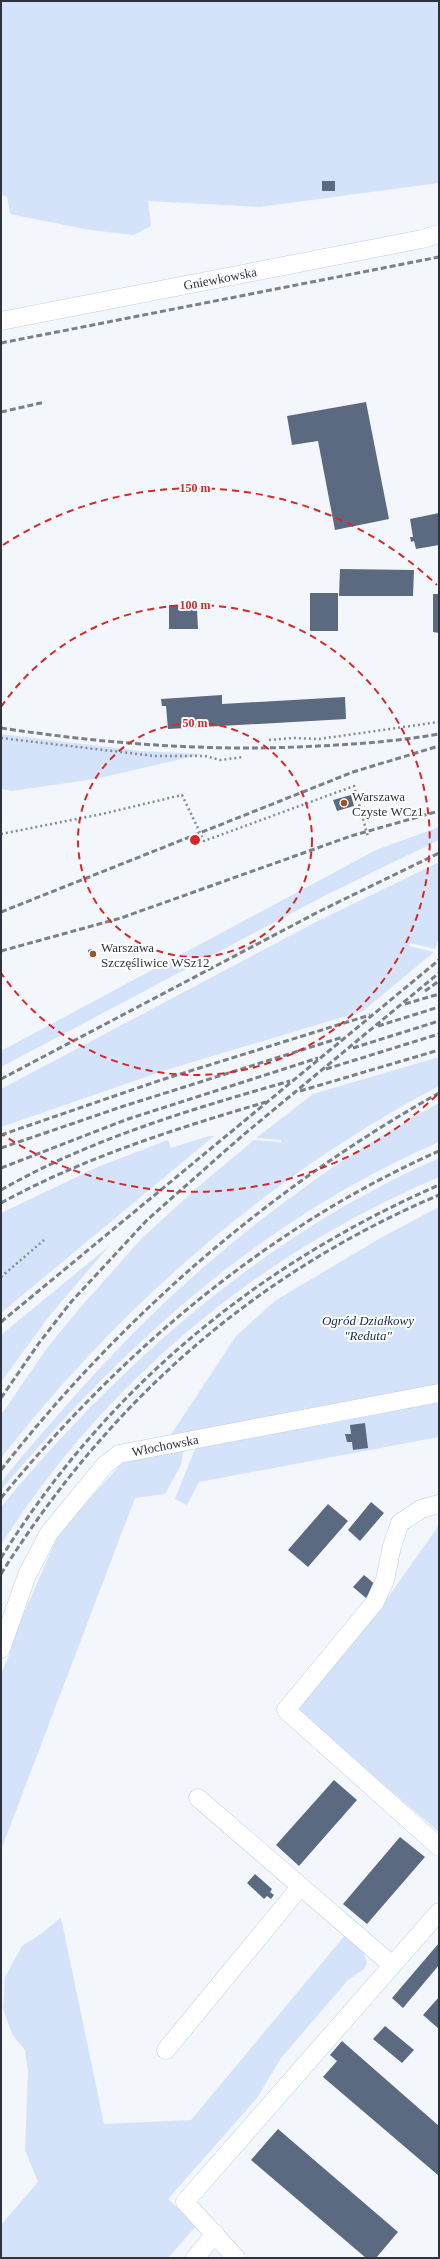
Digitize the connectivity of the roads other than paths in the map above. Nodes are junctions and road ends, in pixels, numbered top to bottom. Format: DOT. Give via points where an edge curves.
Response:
graph roads {
  1 [pos="439,234"];
  2 [pos="1,321"];
  3 [pos="439,1393"];
  4 [pos="439,1504"];
  5 [pos="1,1649"];
  6 [pos="198,1798"];
  7 [pos="439,1847"];
  8 [pos="300,1887"];
  9 [pos="439,1912"];
  10 [pos="392,1965"];
  11 [pos="166,2050"];
  12 [pos="215,2234"];
  13 [pos="195,2258"];
  14 [pos="236,2258"];
  1 -- 2 [label="street, Gniewkowska"];
  3 -- 5 [label="street, Włochowska" via="119,1454 105,1465 49,1533 27,1575"];
  4 -- 7 [label="street" via="421,1509 400,1523 385,1580 375,1602 286,1710"];
  6 -- 8 [label="street"];
  8 -- 10 [label="street"];
  8 -- 11 [label="street"];
  9 -- 10 [label="street"];
  10 -- 12 [label="street" via="185,2202"];
  12 -- 13 [label="street"];
  12 -- 14 [label="street"];
}
